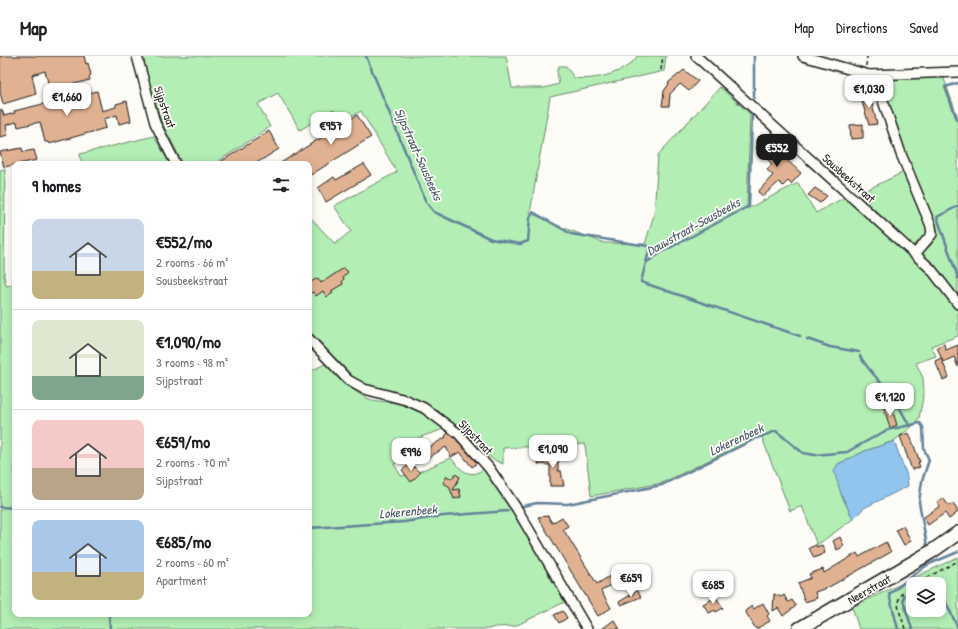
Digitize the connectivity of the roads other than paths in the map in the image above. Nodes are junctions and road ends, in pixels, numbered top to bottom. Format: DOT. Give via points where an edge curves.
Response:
graph roads {
  1 [pos="137,56"];
  2 [pos="696,56"];
  3 [pos="803,56"];
  4 [pos="958,72"];
  5 [pos="869,75"];
  6 [pos="174,161"];
  7 [pos="915,254"];
  8 [pos="958,304"];
  9 [pos="312,342"];
  10 [pos="958,533"];
  11 [pos="587,629"];
  12 [pos="800,629"];
  1 -- 6 [label="street, Sijpstraat" via="155,123"];
  2 -- 7 [label="street, Sousbeekstraat"];
  3 -- 5 [label="street"];
  4 -- 5 [label="street"];
  5 -- 7 [label="street" via="877,83 901,154 931,226 932,234"];
  7 -- 8 [label="street, Sousbeekstraat" via="931,269"];
  9 -- 11 [label="street, Sijpstraat" via="348,380 364,389 406,400 424,408 459,434 489,468 517,509"];
  10 -- 12 [label="street, Neerstraat" via="931,552"];
}
